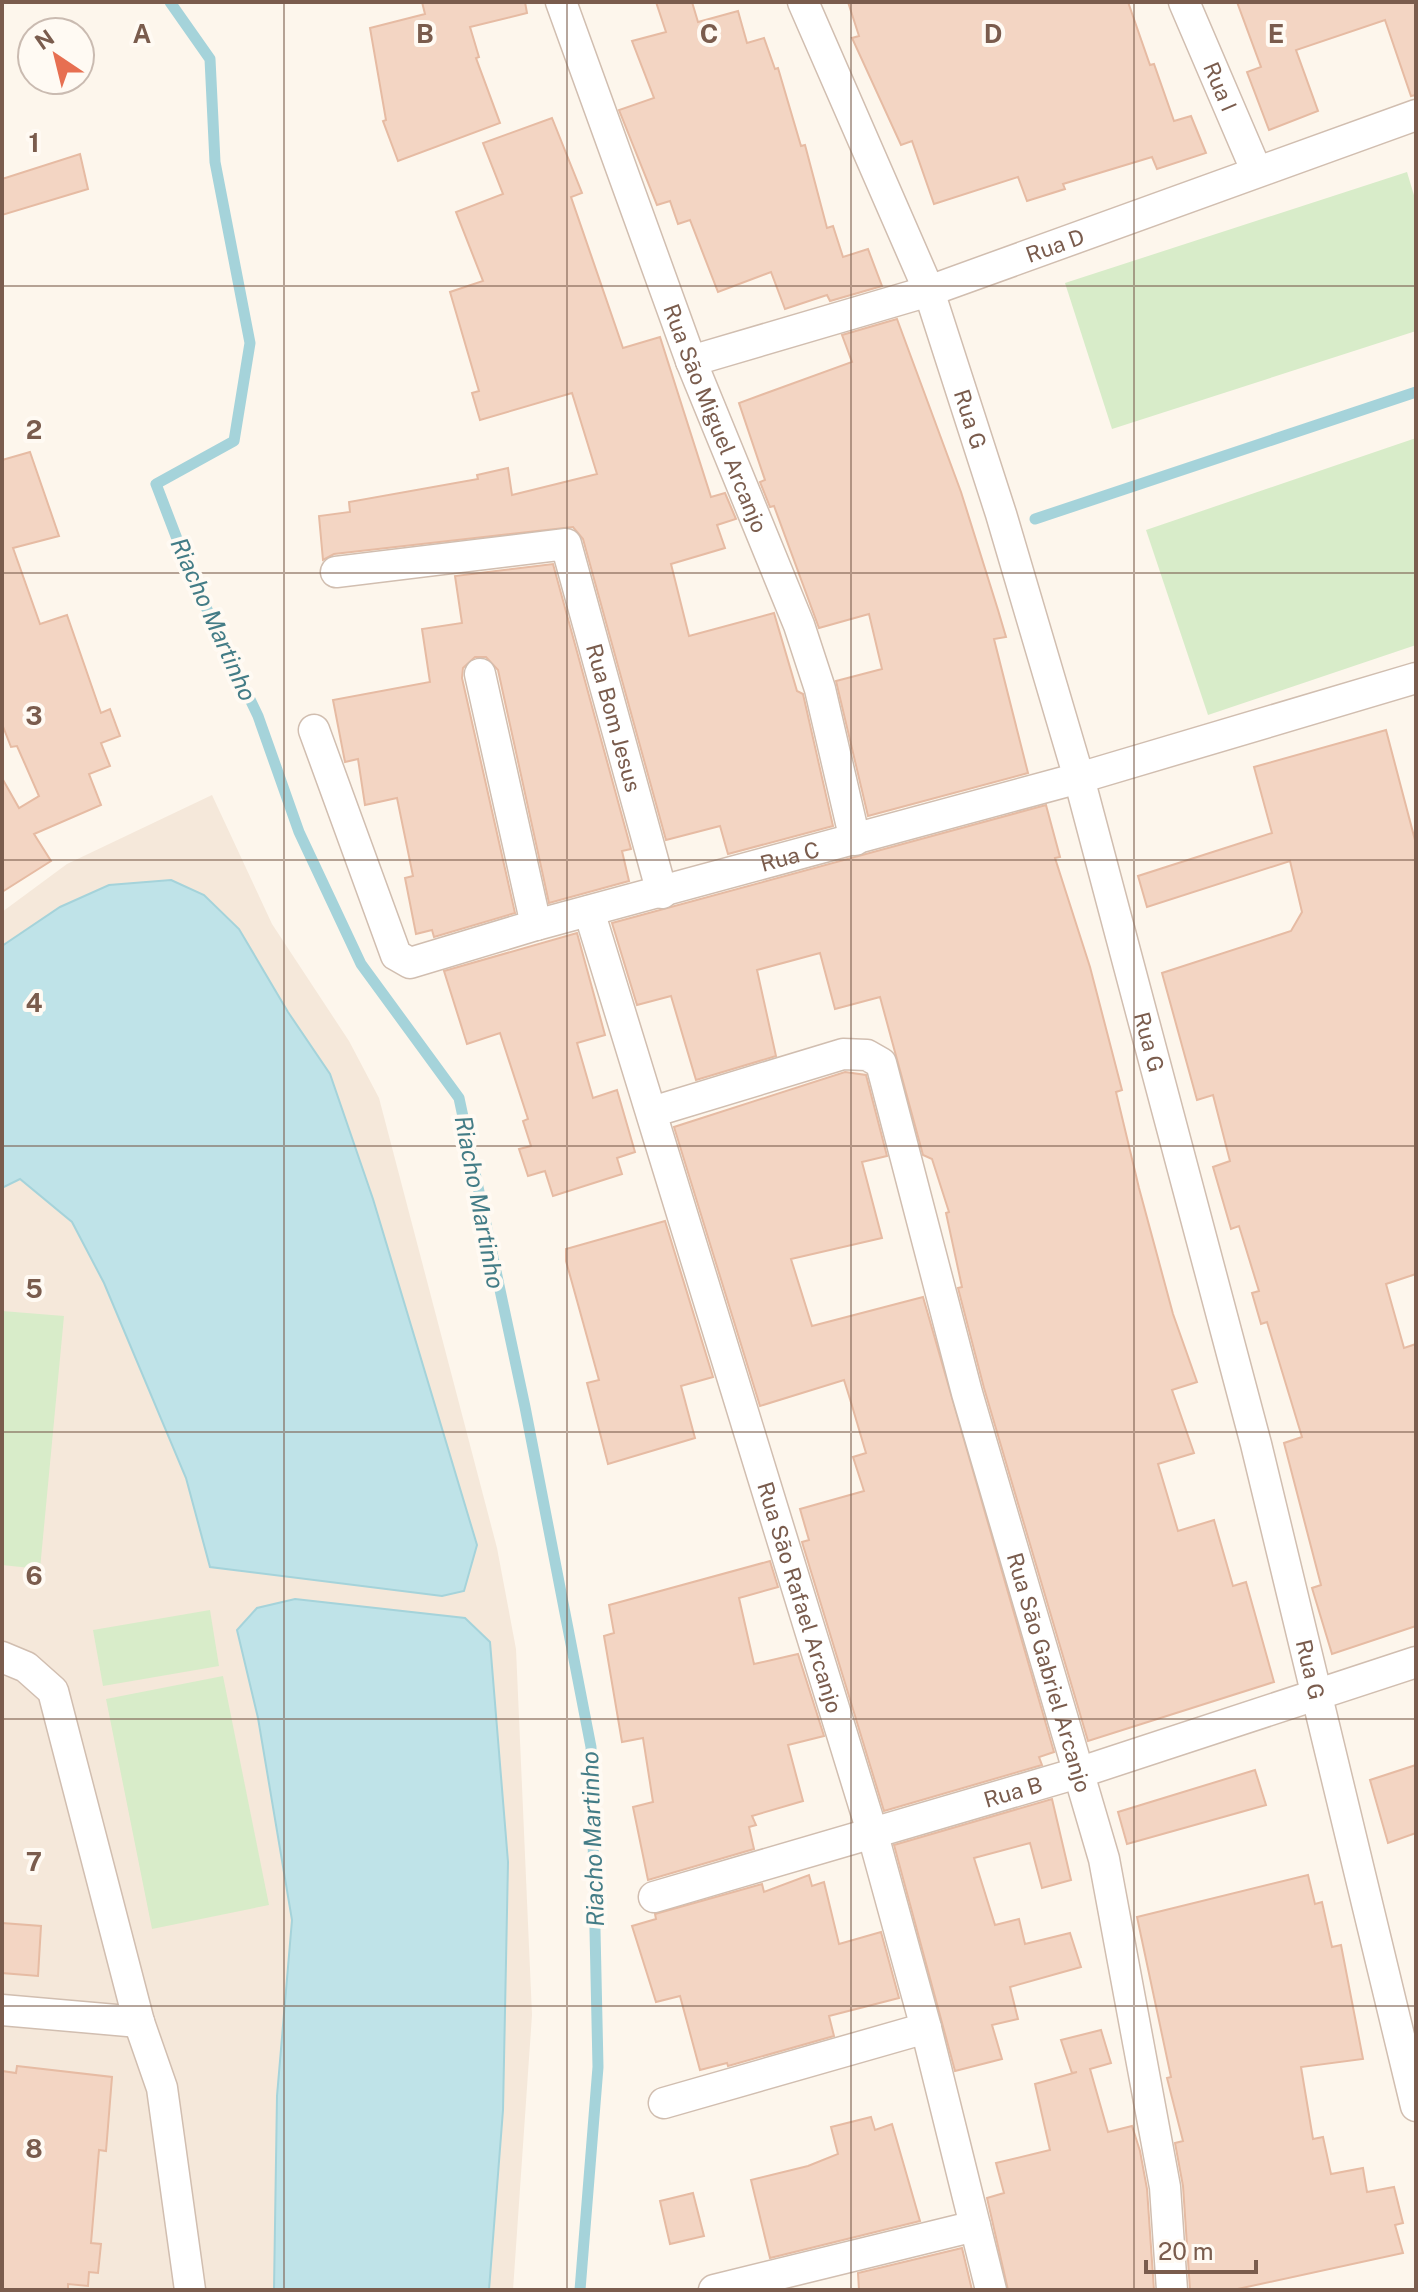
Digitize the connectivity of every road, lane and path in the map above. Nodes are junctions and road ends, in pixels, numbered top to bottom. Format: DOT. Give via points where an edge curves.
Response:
graph roads {
  1 [pos="561,2"];
  2 [pos="803,2"];
  3 [pos="1184,2"];
  4 [pos="1416,115"];
  5 [pos="1256,170"];
  6 [pos="929,291"];
  7 [pos="691,361"];
  8 [pos="336,572"];
  9 [pos="480,674"];
  10 [pos="1416,678"];
  11 [pos="314,730"];
  12 [pos="1079,778"];
  13 [pos="855,840"];
  14 [pos="662,893"];
  15 [pos="589,911"];
  16 [pos="536,925"];
  17 [pos="652,1112"];
  18 [pos="2,1657"];
  19 [pos="1416,1662"];
  20 [pos="1315,1698"];
  21 [pos="1081,1772"];
  22 [pos="873,1835"];
  23 [pos="654,1897"];
  24 [pos="2,2010"];
  25 [pos="139,2022"];
  26 [pos="926,2028"];
  27 [pos="664,2103"];
  28 [pos="1416,2106"];
  29 [pos="975,2226"];
  30 [pos="190,2290"];
  31 [pos="714,2290"];
  32 [pos="991,2290"];
  33 [pos="1172,2290"];
  1 -- 7 [label="street, Rua São Miguel Arcanjo"];
  2 -- 6 [label="street, Rua G"];
  3 -- 5 [label="street, Rua I"];
  4 -- 5 [label="street, Rua D"];
  5 -- 6 [label="street, Rua D"];
  6 -- 7 [label="street, Rua D"];
  6 -- 12 [label="street, Rua G"];
  7 -- 13 [label="street, Rua São Miguel Arcanjo" via="799,625 820,689"];
  8 -- 14 [label="street, Rua Bom Jesus" via="566,544"];
  9 -- 16 [label="street"];
  10 -- 12 [label="street, Rua C"];
  11 -- 16 [label="street, Rua C" via="400,960 410,963"];
  12 -- 13 [label="street, Rua C"];
  12 -- 20 [label="street, Rua G" via="1256,1444"];
  13 -- 14 [label="street, Rua C"];
  14 -- 15 [label="street, Rua C"];
  15 -- 16 [label="street, Rua C"];
  15 -- 17 [label="street, Rua São Rafael Arcanjo"];
  17 -- 21 [label="street, Rua São Gabriel Arcanjo" via="843,1054 867,1055 881,1063 967,1393"];
  17 -- 22 [label="street, Rua São Rafael Arcanjo"];
  18 -- 25 [label="street" via="26,1667 53,1691"];
  19 -- 20 [label="street, Rua B"];
  20 -- 21 [label="street, Rua B"];
  20 -- 28 [label="street, Rua G"];
  21 -- 22 [label="street, Rua B"];
  21 -- 33 [label="street, Rua São Gabriel Arcanjo" via="1104,1859 1165,2187"];
  22 -- 23 [label="street, Rua B"];
  22 -- 26 [label="street, Rua São Rafael Arcanjo"];
  24 -- 25 [label="street"];
  25 -- 30 [label="street" via="162,2088"];
  26 -- 27 [label="street"];
  26 -- 29 [label="street, Rua São Rafael Arcanjo"];
  29 -- 31 [label="street"];
  29 -- 32 [label="street, Rua São Rafael Arcanjo"];
}
